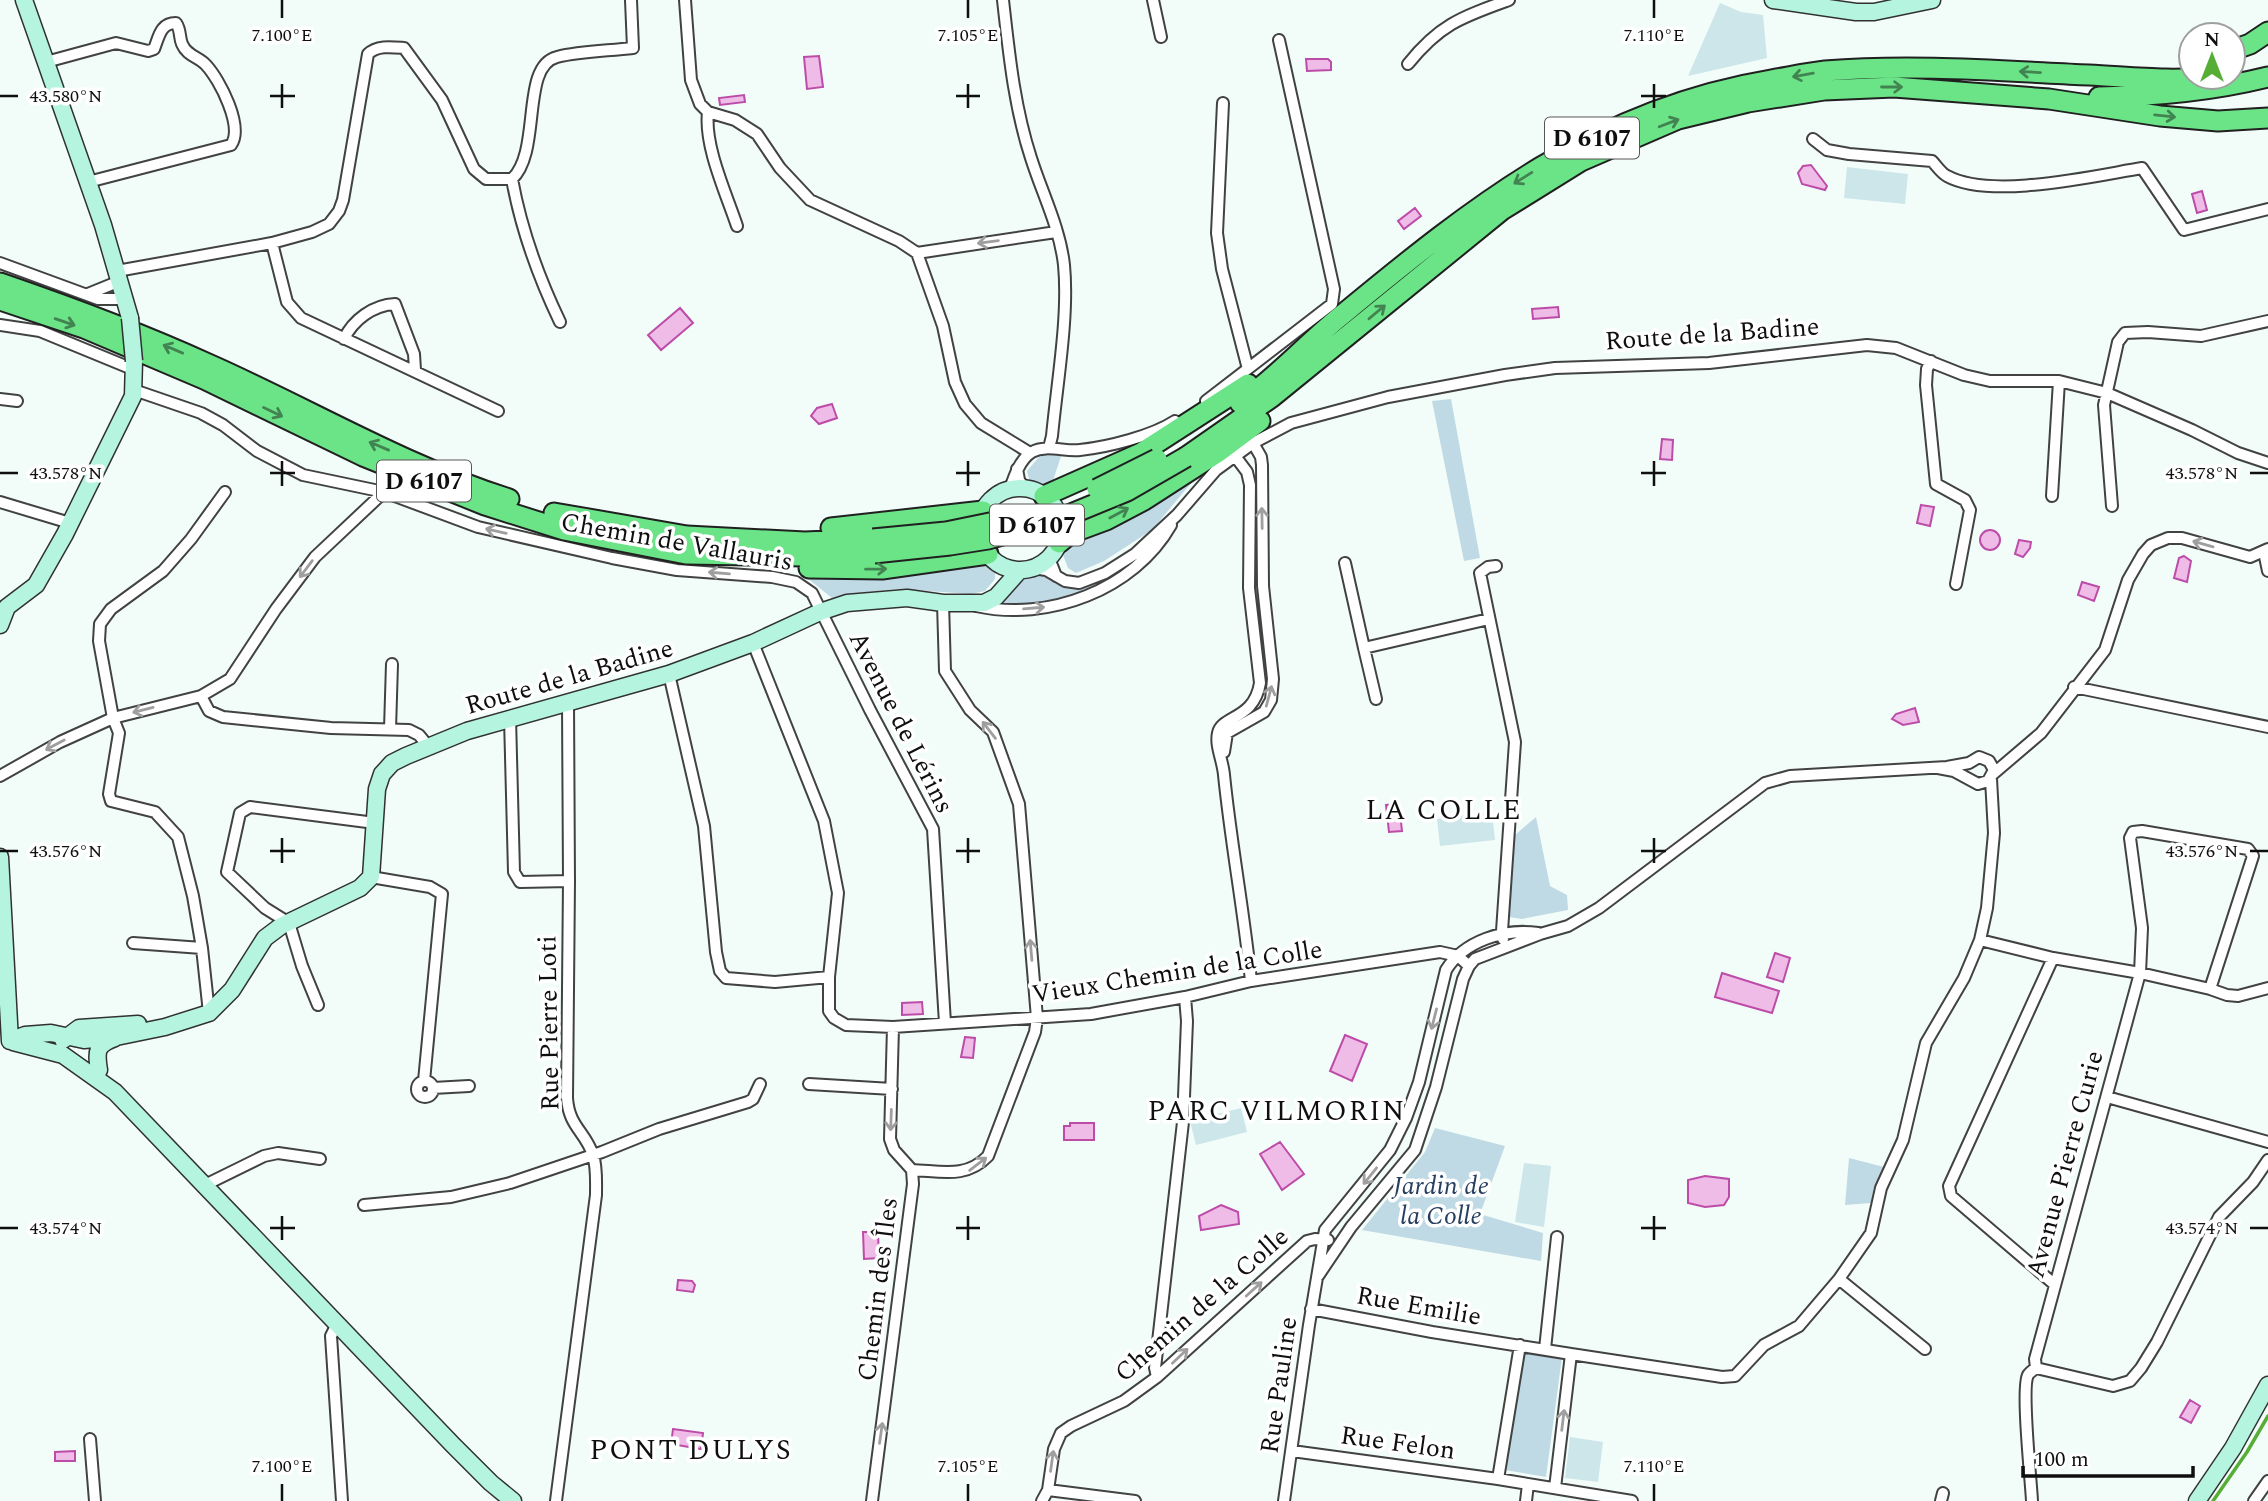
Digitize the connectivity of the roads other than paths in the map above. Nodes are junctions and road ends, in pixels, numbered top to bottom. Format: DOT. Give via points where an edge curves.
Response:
graph roads {
  1 [pos="24,0"];
  2 [pos="631,0"];
  3 [pos="685,0"];
  4 [pos="1003,0"];
  5 [pos="1153,0"];
  6 [pos="1509,0"];
  7 [pos="1773,0"];
  8 [pos="1932,0"];
  9 [pos="2268,32"];
  10 [pos="1161,37"];
  11 [pos="1279,40"];
  12 [pos="2247,45"];
  13 [pos="46,62"];
  14 [pos="1408,64"];
  15 [pos="2268,68"];
  16 [pos="2177,69"];
  17 [pos="2247,72"];
  18 [pos="2098,75"];
  19 [pos="2268,77"];
  20 [pos="2177,78"];
  21 [pos="2049,99"];
  22 [pos="1223,103"];
  23 [pos="708,112"];
  24 [pos="2268,118"];
  25 [pos="1813,139"];
  26 [pos="512,179"];
  27 [pos="88,182"];
  28 [pos="2268,209"];
  29 [pos="737,226"];
  30 [pos="1056,232"];
  31 [pos="272,243"];
  32 [pos="917,253"];
  33 [pos="0,263"];
  34 [pos="118,276"];
  35 [pos="0,283"];
  36 [pos="88,294"];
  37 [pos="0,299"];
  38 [pos="126,299"];
  39 [pos="1339,317"];
  40 [pos="2268,321"];
  41 [pos="560,322"];
  42 [pos="0,325"];
  43 [pos="1356,330"];
  44 [pos="344,339"];
  45 [pos="1931,361"];
  46 [pos="134,366"];
  47 [pos="1248,369"];
  48 [pos="415,370"];
  49 [pos="2059,381"];
  50 [pos="134,390"];
  51 [pos="2107,393"];
  52 [pos="0,399"];
  53 [pos="17,401"];
  54 [pos="498,411"];
  55 [pos="1253,443"];
  56 [pos="1049,448"];
  57 [pos="1183,452"];
  58 [pos="1030,453"];
  59 [pos="1235,456"];
  60 [pos="2268,463"];
  61 [pos="1017,489"];
  62 [pos="225,492"];
  63 [pos="384,492"];
  64 [pos="1044,496"];
  65 [pos="2052,496"];
  66 [pos="0,502"];
  67 [pos="2112,506"];
  68 [pos="983,511"];
  69 [pos="1177,515"];
  70 [pos="70,523"];
  71 [pos="687,545"];
  72 [pos="1054,550"];
  73 [pos="2266,551"];
  74 [pos="1345,563"];
  75 [pos="1011,564"];
  76 [pos="1496,566"];
  77 [pos="2268,571"];
  78 [pos="1056,576"];
  79 [pos="1956,583"];
  80 [pos="1263,586"];
  81 [pos="1249,588"];
  82 [pos="943,603"];
  83 [pos="967,604"];
  84 [pos="820,612"];
  85 [pos="1489,619"];
  86 [pos="0,625"];
  87 [pos="752,643"];
  88 [pos="1364,648"];
  89 [pos="392,664"];
  90 [pos="669,674"];
  91 [pos="2074,687"];
  92 [pos="201,696"];
  93 [pos="1376,699"];
  94 [pos="568,703"];
  95 [pos="113,718"];
  96 [pos="510,718"];
  97 [pos="2268,727"];
  98 [pos="390,729"];
  99 [pos="428,746"];
  100 [pos="1969,763"];
  101 [pos="1223,766"];
  102 [pos="1953,769"];
  103 [pos="1992,772"];
  104 [pos="0,776"];
  105 [pos="1973,780"];
  106 [pos="1994,805"];
  107 [pos="375,823"];
  108 [pos="0,857"];
  109 [pos="371,877"];
  110 [pos="569,881"];
  111 [pos="289,923"];
  112 [pos="1540,934"];
  113 [pos="1502,936"];
  114 [pos="1980,940"];
  115 [pos="133,943"];
  116 [pos="202,948"];
  117 [pos="1505,948"];
  118 [pos="1458,956"];
  119 [pos="2053,958"];
  120 [pos="1469,966"];
  121 [pos="2140,973"];
  122 [pos="829,977"];
  123 [pos="1251,981"];
  124 [pos="2268,988"];
  125 [pos="2210,989"];
  126 [pos="1185,997"];
  127 [pos="318,1005"];
  128 [pos="209,1013"];
  129 [pos="1037,1018"];
  130 [pos="179,1022"];
  131 [pos="944,1023"];
  132 [pos="893,1027"];
  133 [pos="121,1036"];
  134 [pos="67,1037"];
  135 [pos="5,1042"];
  136 [pos="31,1045"];
  137 [pos="68,1057"];
  138 [pos="99,1070"];
  139 [pos="760,1084"];
  140 [pos="809,1084"];
  141 [pos="469,1086"];
  142 [pos="892,1089"];
  143 [pos="115,1092"];
  144 [pos="2107,1097"];
  145 [pos="1406,1118"];
  146 [pos="1423,1124"];
  147 [pos="2268,1142"];
  148 [pos="593,1155"];
  149 [pos="320,1159"];
  150 [pos="2268,1160"];
  151 [pos="912,1170"];
  152 [pos="204,1186"];
  153 [pos="364,1205"];
  154 [pos="1336,1214"];
  155 [pos="1351,1227"];
  156 [pos="1558,1237"];
  157 [pos="1323,1240"];
  158 [pos="1341,1241"];
  159 [pos="1318,1276"];
  160 [pos="1839,1279"];
  161 [pos="2054,1284"];
  162 [pos="1311,1309"];
  163 [pos="337,1324"];
  164 [pos="1520,1345"];
  165 [pos="1545,1349"];
  166 [pos="1925,1349"];
  167 [pos="1571,1354"];
  168 [pos="2036,1368"];
  169 [pos="1157,1377"];
  170 [pos="2268,1385"];
  171 [pos="90,1438"];
  172 [pos="1292,1451"];
  173 [pos="1497,1479"];
  174 [pos="2268,1483"];
  175 [pos="1528,1484"];
  176 [pos="1555,1488"];
  177 [pos="1048,1490"];
  178 [pos="95,1501"];
  179 [pos="342,1501"];
  180 [pos="513,1501"];
  181 [pos="556,1501"];
  182 [pos="872,1501"];
  183 [pos="1042,1501"];
  184 [pos="1135,1501"];
  185 [pos="1284,1501"];
  186 [pos="1526,1501"];
  187 [pos="1632,1501"];
  188 [pos="2032,1501"];
  189 [pos="2197,1501"];
  190 [pos="2254,1501"];
  1 -- 13 [label="street"];
  2 -- 26 [label="street" via="633,48 555,57 543,64 526,157"];
  3 -- 23 [label="street" via="691,79"];
  4 -- 30 [label="street" via="1013,90"];
  5 -- 10 [label="street"];
  6 -- 14 [label="street" via="1463,16 1427,40"];
  7 -- 8 [label="street" via="1856,12"];
  9 -- 12 [label="highway"];
  11 -- 47 [label="street" via="1334,297 1332,304"];
  13 -- 27 [label="street"];
  13 -- 27 [label="street" via="116,43 148,51 154,49 166,25 176,23 181,43 205,63 232,112 237,132 231,145"];
  15 -- 17 [label="highway"];
  16 -- 18 [label="highway"];
  18 -- 20 [label="highway, D 6107"];
  18 -- 39 [label="highway, D 6107, one-way" via="1930,69 1822,71 1741,85 1670,105 1571,148 1492,197"];
  19 -- 21 [label="highway, D 6107" via="2175,94"];
  21 -- 24 [label="highway, one-way" via="2171,117 2218,121"];
  43 -- 21 [label="highway, D 6107, one-way" via="1502,210 1581,161 1678,119 1825,90 1894,87"];
  22 -- 47 [label="street" via="1217,233"];
  23 -- 29 [label="street" via="712,150"];
  23 -- 32 [label="street" via="735,120 757,134 810,200"];
  25 -- 28 [label="street" via="1827,150 1932,161 1946,176 1977,185 2037,186 2142,168 2184,230"];
  26 -- 31 [label="street" via="486,178 474,169 442,100 404,48 371,50 338,211 329,224"];
  26 -- 41 [label="street" via="539,278"];
  27 -- 34 [label="street"];
  30 -- 32 [label="street, one-way"];
  30 -- 56 [label="street" via="1064,262 1065,294"];
  31 -- 34 [label="street"];
  31 -- 44 [label="street" via="287,302 301,318"];
  32 -- 58 [label="street" via="965,404 981,423"];
  33 -- 36 [label="street"];
  34 -- 36 [label="street"];
  34 -- 38 [label="street"];
  71 -- 35 [label="highway, D 6107, one-way" via="566,517 490,493 209,364"];
  36 -- 38 [label="street" via="98,299"];
  37 -- 71 [label="highway, D 6107, one-way" via="84,328 363,456 485,505 564,530"];
  38 -- 46 [label="street, bridge"];
  39 -- 57 [label="highway, D 6107"];
  39 -- 64 [label="highway" via="1240,390 1141,453"];
  40 -- 51 [label="street" via="2201,336 2125,333"];
  42 -- 46 [label="street" via="40,331"];
  43 -- 57 [label="highway, D 6107" via="1272,397"];
  72 -- 43 [label="highway, one-way" via="1070,533 1144,500 1220,451 1308,381"];
  44 -- 48 [label="street"];
  44 -- 48 [label="street" via="351,325 382,304 395,304 414,354"];
  45 -- 49 [label="street, Route de la Badine" via="1990,381"];
  45 -- 55 [label="street, Route de la Badine" via="1896,348 1867,345 1709,363 1505,374 1388,397 1291,423"];
  45 -- 79 [label="street" via="1926,386 1936,484 1965,500 1970,510"];
  46 -- 50 [label="street"];
  47 -- 56 [label="street" via="1171,424 1081,450"];
  48 -- 54 [label="street"];
  49 -- 51 [label="street, Route de la Badine"];
  49 -- 65 [label="street"];
  50 -- 63 [label="street, Chemin de Vallauris" via="201,413 303,475"];
  50 -- 70 [label="street"];
  51 -- 60 [label="street, Route de la Badine"];
  51 -- 67 [label="street"];
  52 -- 53 [label="street"];
  55 -- 59 [label="street, Route de la Badine"];
  80 -- 55 [label="street, one-way" via="1262,466"];
  56 -- 58 [label="street"];
  57 -- 71 [label="highway, D 6107, bridge" via="1049,509 986,525 874,546 805,542"];
  58 -- 61 [label="street" via="1017,469"];
  59 -- 69 [label="street, Route de la Badine" via="1216,470"];
  59 -- 81 [label="street" via="1250,485"];
  61 -- 64 [label="street"];
  61 -- 68 [label="street" via="999,494"];
  62 -- 95 [label="street" via="163,571 111,609 100,624"];
  84 -- 63 [label="street, Chemin de Vallauris, one-way" via="812,593 796,582 612,558 478,527"];
  63 -- 92 [label="street, one-way" via="315,557 230,679"];
  64 -- 72 [label="street" via="1060,517"];
  66 -- 70 [label="street"];
  68 -- 71 [label="highway"];
  68 -- 75 [label="street" via="979,533"];
  69 -- 78 [label="street, Route de la Badine" via="1135,554 1105,573 1079,583"];
  83 -- 69 [label="street, Route de la Badine, one-way" via="1001,610 1043,607 1101,590 1152,553"];
  70 -- 86 [label="street" via="36,585 7,607"];
  71 -- 75 [label="highway, one-way" via="807,568"];
  72 -- 75 [label="street"];
  72 -- 78 [label="street"];
  73 -- 77 [label="street"];
  73 -- 91 [label="street, one-way" via="2250,557 2182,538 2151,545 2128,580 2105,650"];
  74 -- 88 [label="street"];
  75 -- 78 [label="street, Route de la Badine"];
  75 -- 83 [label="street, Route de la Badine" via="996,597"];
  76 -- 85 [label="street" via="1480,573"];
  80 -- 81 [label="street"];
  101 -- 80 [label="street, one-way" via="1227,733 1258,716 1271,700"];
  81 -- 101 [label="street" via="1260,683 1248,710 1218,732"];
  82 -- 83 [label="street, Route de la Badine"];
  82 -- 84 [label="street, Route de la Badine" via="873,599"];
  129 -- 82 [label="street, one-way" via="1018,804 993,732 970,710 946,671"];
  84 -- 87 [label="street, Route de la Badine"];
  84 -- 131 [label="street, Avenue de Lérins" via="933,829"];
  85 -- 88 [label="street"];
  85 -- 113 [label="street" via="1515,742"];
  87 -- 90 [label="street, Route de la Badine"];
  87 -- 122 [label="street" via="824,821 838,893"];
  88 -- 93 [label="street"];
  89 -- 98 [label="street"];
  90 -- 94 [label="street, Route de la Badine"];
  90 -- 122 [label="street" via="704,826 720,971 726,978 752,982"];
  91 -- 97 [label="street"];
  91 -- 103 [label="street" via="2041,733"];
  92 -- 95 [label="street, one-way"];
  92 -- 98 [label="street" via="209,711 223,717"];
  94 -- 96 [label="street, Route de la Badine"];
  94 -- 110 [label="street, Rue Pierre Loti"];
  95 -- 104 [label="street, one-way"];
  95 -- 116 [label="street" via="119,733 111,801 155,813 178,837"];
  96 -- 99 [label="street, Route de la Badine"];
  96 -- 110 [label="street" via="514,872 520,882"];
  98 -- 99 [label="street" via="409,730"];
  99 -- 107 [label="street, Route de la Badine" via="392,762 382,774"];
  100 -- 102 [label="street"];
  100 -- 103 [label="street" via="1979,757 1986,759"];
  100 -- 105 [label="street" via="1967,770"];
  101 -- 123 [label="street"];
  102 -- 105 [label="street"];
  102 -- 112 [label="street" via="1790,776 1765,783 1600,908 1568,926"];
  103 -- 105 [label="street" via="1985,783"];
  103 -- 106 [label="street"];
  105 -- 106 [label="street"];
  106 -- 114 [label="street" via="1990,879"];
  107 -- 109 [label="street, Route de la Badine"];
  107 -- 111 [label="street" via="250,807 240,813 227,873"];
  108 -- 135 [label="street"];
  109 -- 111 [label="street" via="360,888"];
  109 -- 141 [label="street" via="430,887 442,894 428,1085"];
  110 -- 148 [label="street, Rue Pierre Loti" via="568,1106 573,1124"];
  111 -- 127 [label="street"];
  111 -- 128 [label="street" via="265,939 232,990"];
  112 -- 113 [label="street"];
  112 -- 117 [label="street"];
  113 -- 117 [label="street"];
  113 -- 118 [label="street" via="1472,945"];
  114 -- 119 [label="street"];
  114 -- 160 [label="street" via="1965,978 1926,1043 1903,1140 1881,1188 1871,1233"];
  115 -- 116 [label="street"];
  116 -- 128 [label="street"];
  117 -- 120 [label="street" via="1475,959"];
  118 -- 120 [label="street"];
  118 -- 123 [label="street, Vieux Chemin de la Colle" via="1440,953"];
  118 -- 145 [label="street, Chemin de la Colle, one-way" via="1446,970"];
  119 -- 121 [label="street"];
  119 -- 161 [label="street" via="1949,1186 1951,1196"];
  120 -- 146 [label="street"];
  121 -- 125 [label="street"];
  121 -- 125 [label="street, Avenue Pierre Curie" via="2142,928 2130,838 2133,832 2248,849 2253,856"];
  121 -- 144 [label="street, Avenue Pierre Curie"];
  122 -- 132 [label="street, Vieux Chemin de la Colle" via="829,1011 834,1018 846,1026"];
  123 -- 126 [label="street, Vieux Chemin de la Colle"];
  124 -- 125 [label="street" via="2238,996"];
  126 -- 129 [label="street, Vieux Chemin de la Colle" via="1091,1014"];
  126 -- 169 [label="street" via="1183,1122"];
  128 -- 130 [label="street"];
  129 -- 131 [label="street, Vieux Chemin de la Colle"];
  151 -- 129 [label="street, one-way" via="967,1171 988,1156"];
  130 -- 133 [label="street"];
  130 -- 134 [label="street" via="79,1028"];
  131 -- 132 [label="street, Vieux Chemin de la Colle"];
  132 -- 142 [label="street, Chemin des Îles"];
  133 -- 134 [label="street"];
  133 -- 138 [label="street" via="103,1042 97,1052"];
  134 -- 135 [label="street" via="25,1035"];
  134 -- 136 [label="street" via="58,1043"];
  134 -- 137 [label="street"];
  134 -- 138 [label="street"];
  135 -- 136 [label="street"];
  136 -- 137 [label="street"];
  137 -- 143 [label="street"];
  138 -- 143 [label="street"];
  139 -- 148 [label="street" via="748,1102"];
  140 -- 142 [label="street"];
  142 -- 151 [label="street, Chemin des Îles, one-way" via="890,1139"];
  143 -- 152 [label="street"];
  144 -- 147 [label="street"];
  144 -- 161 [label="street, Avenue Pierre Curie"];
  145 -- 146 [label="street"];
  145 -- 154 [label="street, Chemin de la Colle, one-way" via="1390,1150"];
  146 -- 155 [label="street" via="1415,1150"];
  148 -- 153 [label="street" via="451,1197"];
  148 -- 181 [label="street, Rue Pierre Loti" via="596,1195"];
  149 -- 152 [label="street" via="278,1153 264,1156"];
  150 -- 168 [label="street" via="2219,1217 2157,1342 2130,1381 2113,1385"];
  182 -- 151 [label="street, Chemin des Îles, one-way"];
  152 -- 163 [label="street"];
  154 -- 155 [label="street"];
  154 -- 157 [label="street, Chemin de la Colle"];
  155 -- 158 [label="street"];
  156 -- 165 [label="street"];
  157 -- 158 [label="street, Chemin de la Colle"];
  157 -- 159 [label="street, Rue Pauline"];
  169 -- 157 [label="street, Chemin de la Colle, one-way" via="1307,1241"];
  158 -- 159 [label="street, Rue Pauline"];
  159 -- 162 [label="street, Rue Pauline"];
  160 -- 166 [label="street"];
  160 -- 167 [label="street" via="1799,1326 1764,1345 1735,1376"];
  161 -- 168 [label="street, Avenue Pierre Curie"];
  162 -- 164 [label="street, Rue Emilie"];
  162 -- 172 [label="street, Rue Pauline"];
  163 -- 179 [label="street" via="331,1336"];
  163 -- 180 [label="street"];
  164 -- 165 [label="street, Rue Emilie"];
  164 -- 173 [label="street"];
  165 -- 167 [label="street, Rue Emilie"];
  176 -- 167 [label="street, one-way"];
  168 -- 188 [label="street, Avenue Pierre Curie" via="2027,1378"];
  177 -- 169 [label="street, Chemin de la Colle, one-way" via="1061,1433 1124,1401"];
  170 -- 189 [label="street"];
  171 -- 178 [label="street"];
  172 -- 173 [label="street, Rue Felon"];
  172 -- 185 [label="street, Rue Pauline"];
  173 -- 175 [label="street, Rue Felon"];
  174 -- 190 [label="street"];
  175 -- 176 [label="street, Rue Felon"];
  175 -- 186 [label="street"];
  176 -- 187 [label="street, Rue Felon"];
  177 -- 183 [label="street, Chemin de la Colle"];
  177 -- 184 [label="street"];
}
